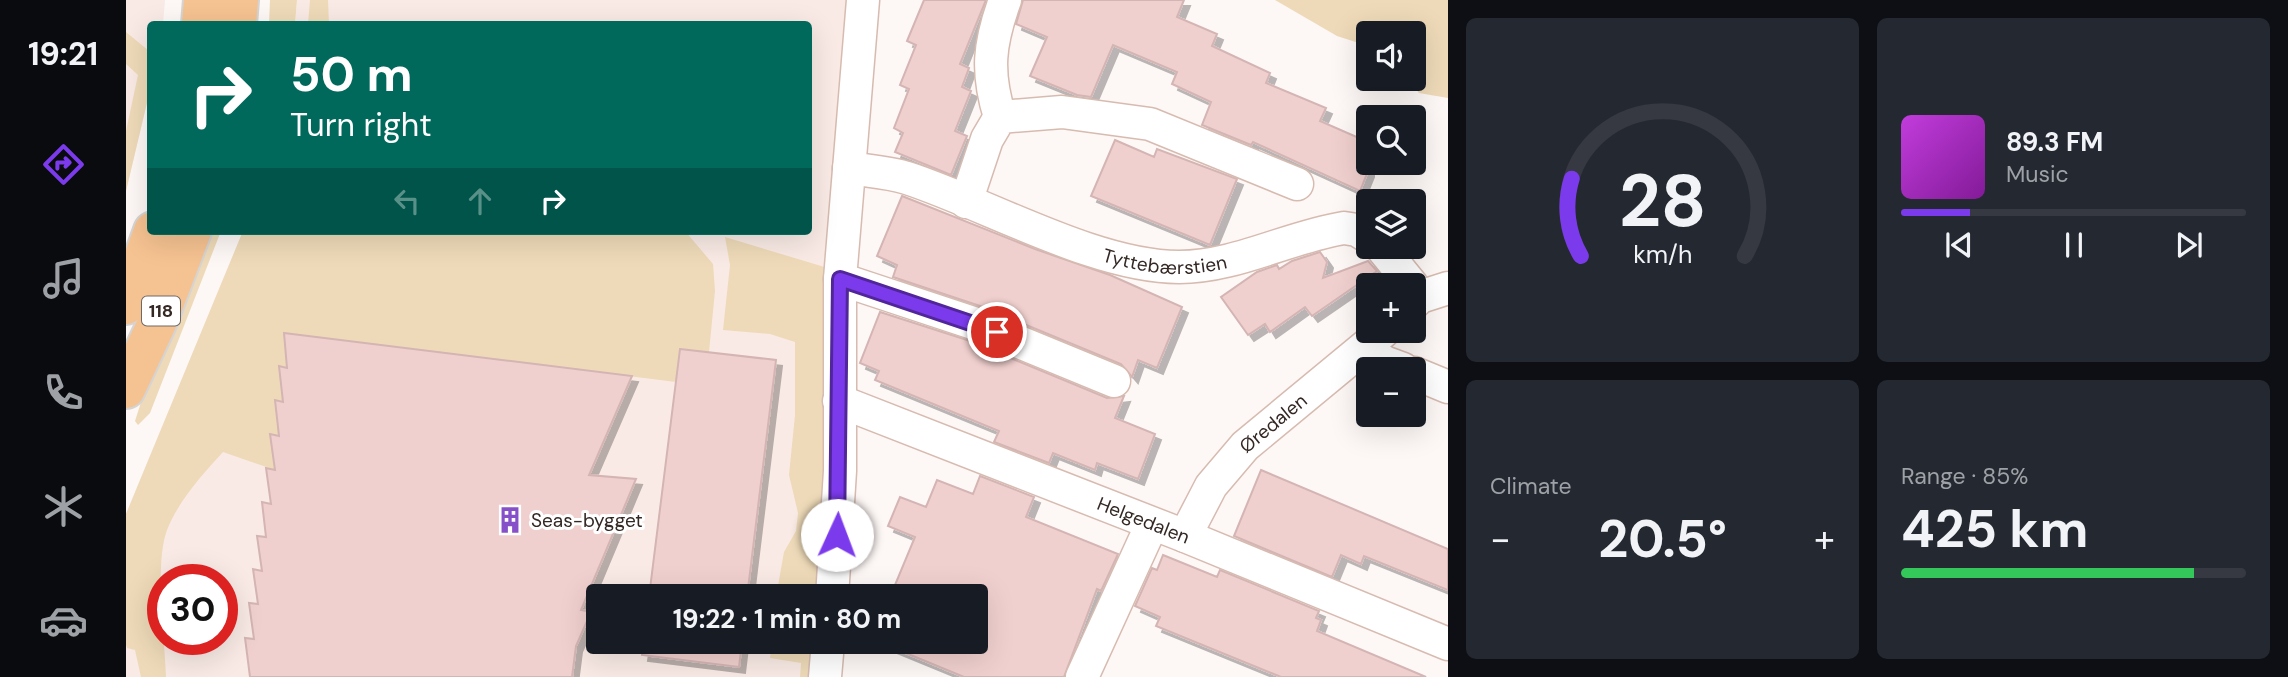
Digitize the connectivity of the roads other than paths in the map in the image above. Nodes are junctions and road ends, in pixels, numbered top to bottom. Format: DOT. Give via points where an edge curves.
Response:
graph roads {
  1 [pos="203,0"];
  2 [pos="239,0"];
  3 [pos="863,0"];
  4 [pos="1005,0"];
  5 [pos="201,21"];
  6 [pos="237,21"];
  7 [pos="1000,117"];
  8 [pos="849,168"];
  9 [pos="1297,184"];
  10 [pos="966,202"];
  11 [pos="1356,230"];
  12 [pos="152,235"];
  13 [pos="190,235"];
  14 [pos="1392,259"];
  15 [pos="1405,273"];
  16 [pos="840,279"];
  17 [pos="126,305"];
  18 [pos="1370,343"];
  19 [pos="1426,378"];
  20 [pos="1114,381"];
  21 [pos="1448,387"];
  22 [pos="126,389"];
  23 [pos="839,401"];
  24 [pos="1152,524"];
  25 [pos="1185,536"];
  26 [pos="833,584"];
  27 [pos="1448,644"];
  28 [pos="827,654"];
  29 [pos="825,677"];
  30 [pos="1082,677"];
  1 -- 5 [label="main road"];
  2 -- 6 [label="main road"];
  3 -- 8 [label="street"];
  4 -- 7 [label="street" via="994,31 989,69"];
  7 -- 9 [label="street" via="1062,112 1150,124"];
  7 -- 10 [label="street" via="987,139"];
  8 -- 10 [label="street, Tyttebærstien" via="905,177"];
  8 -- 16 [label="street"];
  10 -- 11 [label="street, Tyttebærstien" via="1102,252 1139,263 1179,267 1247,255 1339,229"];
  12 -- 17 [label="main road, 118"];
  13 -- 22 [label="main road, 118"];
  14 -- 15 [label="street"];
  16 -- 20 [label="street" via="973,323"];
  16 -- 23 [label="street"];
  18 -- 25 [label="street, Øredalen" via="1245,446 1211,486"];
  19 -- 21 [label="street"];
  23 -- 24 [label="street, Helgedalen"];
  23 -- 26 [label="street"];
  24 -- 25 [label="street, Helgedalen"];
  24 -- 30 [label="street"];
  25 -- 27 [label="street, Helgedalen"];
  28 -- 29 [label="street"];
}
